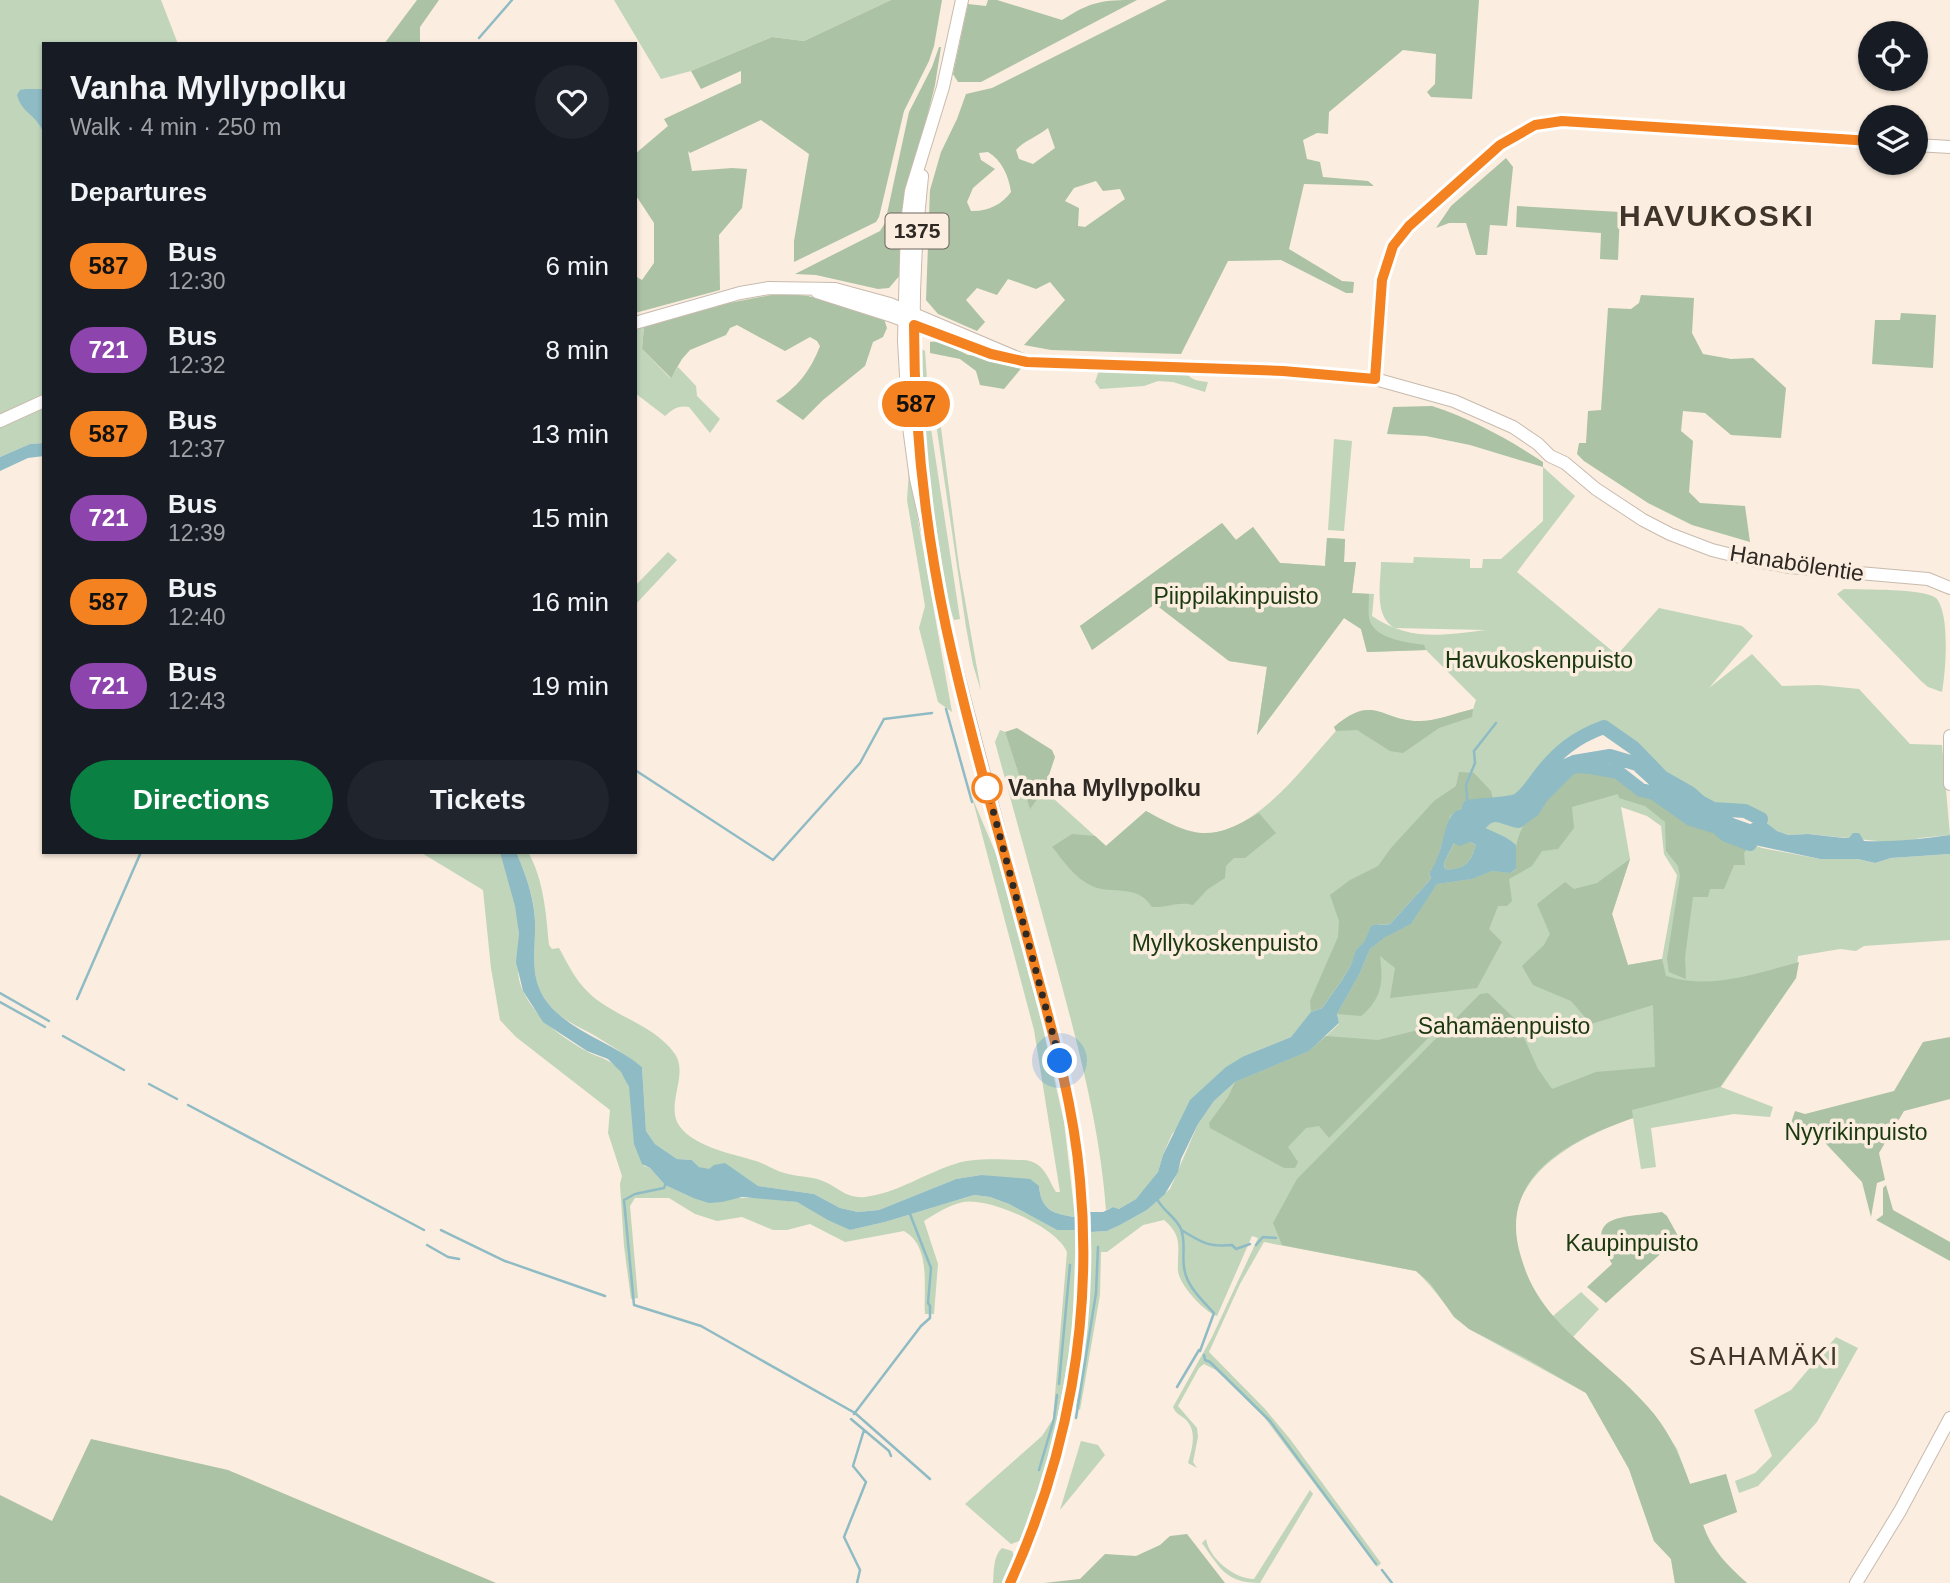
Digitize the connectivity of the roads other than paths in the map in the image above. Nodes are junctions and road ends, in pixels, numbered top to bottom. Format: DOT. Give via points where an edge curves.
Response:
graph roads {
  1 [pos="962,0"];
  2 [pos="1858,141"];
  3 [pos="1928,146"];
  4 [pos="1950,147"];
  5 [pos="909,317"];
  6 [pos="637,322"];
  7 [pos="1375,379"];
  8 [pos="42,402"];
  9 [pos="0,421"];
  10 [pos="1950,577"];
  11 [pos="1928,579"];
  12 [pos="1950,587"];
  13 [pos="1950,736"];
  14 [pos="1950,784"];
  15 [pos="1950,1418"];
  16 [pos="1010,1583"];
  17 [pos="1856,1583"];
  1 -- 5 [label="main road, 1375" via="943,87 911,191 907,222"];
  2 -- 7 [label="main road" via="1562,121 1524,129 1420,216 1393,246 1382,280"];
  3 -- 4 [label="main road"];
  5 -- 6 [label="main road, Hanabölentie" via="835,289 781,287 740,293"];
  5 -- 7 [label="main road, Hanabölentie" via="991,354 1027,362 1283,371"];
  5 -- 16 [label="main road, 1375" via="931,545 952,653 1055,1040 1076,1144 1082,1207 1081,1314 1072,1391 1049,1483"];
  7 -- 11 [label="main road, Hanabölentie" via="1454,401 1513,427 1643,520 1712,550 1790,567"];
  8 -- 9 [label="main road"];
  10 -- 11 [label="main road, Hanabölentie"];
  11 -- 12 [label="main road, Hanabölentie"];
  13 -- 14 [label="main road"];
  15 -- 17 [label="main road"];
}
